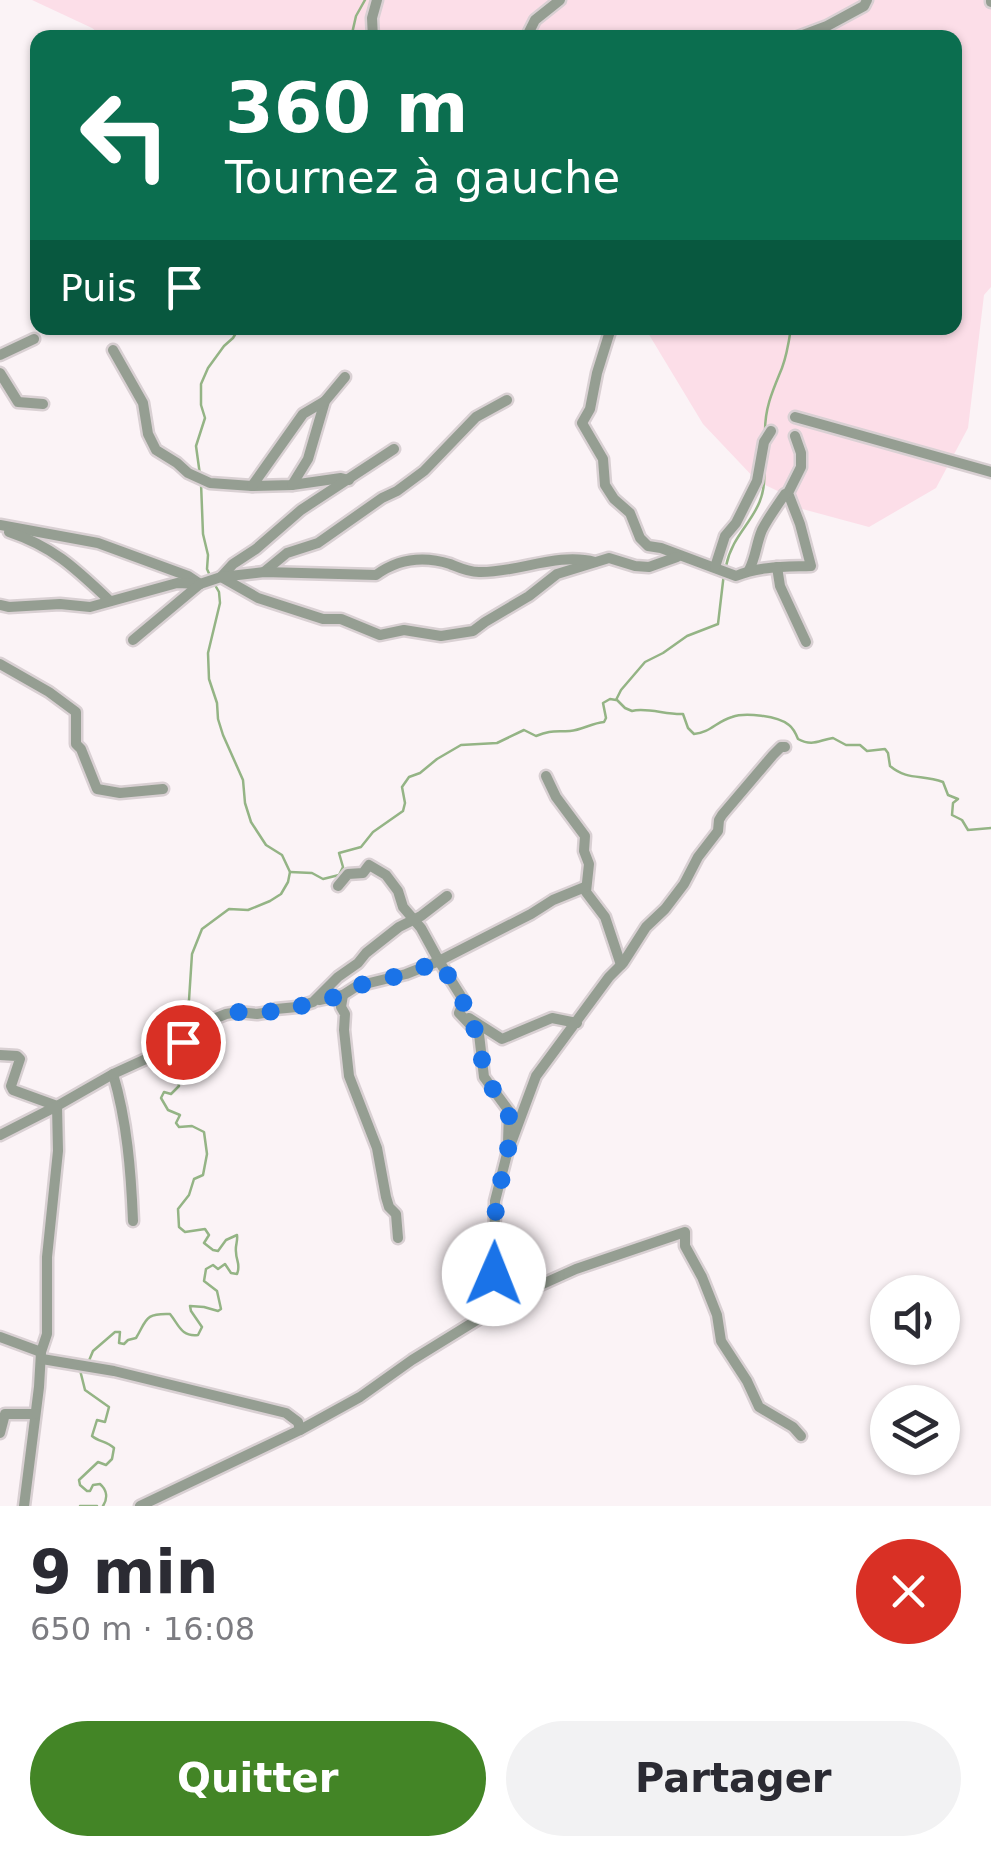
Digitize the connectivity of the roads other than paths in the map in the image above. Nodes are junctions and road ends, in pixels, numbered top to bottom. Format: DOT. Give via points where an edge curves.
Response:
graph roads {
  1 [pos="377,0"];
  2 [pos="560,0"];
  3 [pos="867,0"];
  4 [pos="373,30"];
  5 [pos="530,30"];
  6 [pos="817,30"];
  7 [pos="609,335"];
  8 [pos="34,339"];
  9 [pos="114,350"];
  10 [pos="0,355"];
  11 [pos="0,373"];
  12 [pos="344,377"];
  13 [pos="325,400"];
  14 [pos="507,400"];
  15 [pos="43,404"];
  16 [pos="795,417"];
  17 [pos="771,431"];
  18 [pos="794,436"];
  19 [pos="394,449"];
  20 [pos="991,472"];
  21 [pos="349,480"];
  22 [pos="292,485"];
  23 [pos="252,486"];
  24 [pos="788,493"];
  25 [pos="0,528"];
  26 [pos="678,556"];
  27 [pos="596,562"];
  28 [pos="777,567"];
  29 [pos="716,568"];
  30 [pos="749,570"];
  31 [pos="264,572"];
  32 [pos="221,577"];
  33 [pos="200,584"];
  34 [pos="110,601"];
  35 [pos="0,605"];
  36 [pos="133,640"];
  37 [pos="806,642"];
  38 [pos="0,664"];
  39 [pos="785,747"];
  40 [pos="546,776"];
  41 [pos="164,789"];
  42 [pos="338,886"];
  43 [pos="585,887"];
  44 [pos="447,896"];
  45 [pos="412,920"];
  46 [pos="439,961"];
  47 [pos="621,965"];
  48 [pos="343,995"];
  49 [pos="313,1002"];
  50 [pos="460,1013"];
  51 [pos="577,1023"];
  52 [pos="0,1054"];
  53 [pos="113,1074"];
  54 [pos="57,1106"];
  55 [pos="0,1135"];
  56 [pos="508,1154"];
  57 [pos="133,1221"];
  58 [pos="398,1238"];
  59 [pos="499,1308"];
  60 [pos="0,1337"];
  61 [pos="41,1356"];
  62 [pos="35,1414"];
  63 [pos="300,1430"];
  64 [pos="0,1433"];
  65 [pos="801,1436"];
  66 [pos="24,1506"];
  67 [pos="140,1506"];
  1 -- 4 [label="street"];
  2 -- 5 [label="street"];
  3 -- 6 [label="street"];
  7 -- 26 [label="street" via="582,423 603,458 606,485 630,513 640,538"];
  8 -- 10 [label="street"];
  9 -- 23 [label="street" via="142,403 156,450 210,483"];
  11 -- 15 [label="street" via="18,402"];
  12 -- 13 [label="street"];
  13 -- 22 [label="street" via="308,458"];
  13 -- 23 [label="street" via="303,414"];
  14 -- 31 [label="street" via="476,417 397,491"];
  16 -- 20 [label="street"];
  17 -- 29 [label="street" via="754,487 725,536"];
  18 -- 24 [label="street" via="801,466"];
  19 -- 21 [label="street"];
  21 -- 22 [label="street"];
  21 -- 32 [label="street"];
  22 -- 23 [label="street"];
  24 -- 28 [label="street" via="810,566"];
  24 -- 30 [label="street" via="763,530"];
  25 -- 33 [label="street" via="98,543"];
  25 -- 34 [label="street" via="58,554"];
  26 -- 27 [label="street" via="649,567 610,558"];
  26 -- 29 [label="street"];
  27 -- 31 [label="street" via="560,560 480,572 404,560 376,575"];
  27 -- 32 [label="street" via="557,574 474,631 441,636 404,630 380,635 258,598"];
  28 -- 30 [label="street"];
  28 -- 37 [label="street"];
  29 -- 30 [label="street" via="736,576"];
  31 -- 32 [label="street"];
  32 -- 33 [label="street"];
  33 -- 34 [label="street" via="177,583"];
  33 -- 36 [label="street"];
  34 -- 35 [label="street" via="90,607"];
  38 -- 41 [label="street" via="76,712 76,744 97,789"];
  39 -- 47 [label="street" via="722,815 684,884"];
  40 -- 43 [label="street" via="585,836"];
  42 -- 45 [label="street" via="369,865 398,890"];
  43 -- 46 [label="street"];
  43 -- 47 [label="street" via="605,917"];
  44 -- 45 [label="street"];
  45 -- 46 [label="street"];
  45 -- 49 [label="street"];
  46 -- 48 [label="street"];
  46 -- 50 [label="street" via="464,1001"];
  47 -- 51 [label="street"];
  48 -- 49 [label="street"];
  48 -- 58 [label="street" via="350,1076 377,1148"];
  49 -- 53 [label="street" via="226,1014"];
  50 -- 51 [label="street" via="502,1039 552,1018"];
  50 -- 56 [label="street" via="479,1034 484,1077 509,1111"];
  51 -- 56 [label="street" via="536,1076"];
  52 -- 54 [label="street" via="20,1059 13,1090"];
  53 -- 54 [label="street"];
  53 -- 57 [label="street"];
  54 -- 55 [label="street"];
  54 -- 61 [label="street"];
  56 -- 59 [label="street" via="496,1201"];
  59 -- 63 [label="street"];
  59 -- 65 [label="street" via="576,1269 686,1232 685,1246 722,1341 759,1406"];
  60 -- 61 [label="street"];
  61 -- 62 [label="street"];
  61 -- 63 [label="street" via="286,1412"];
  62 -- 64 [label="street" via="5,1414"];
  62 -- 66 [label="street"];
  63 -- 67 [label="street"];
}
